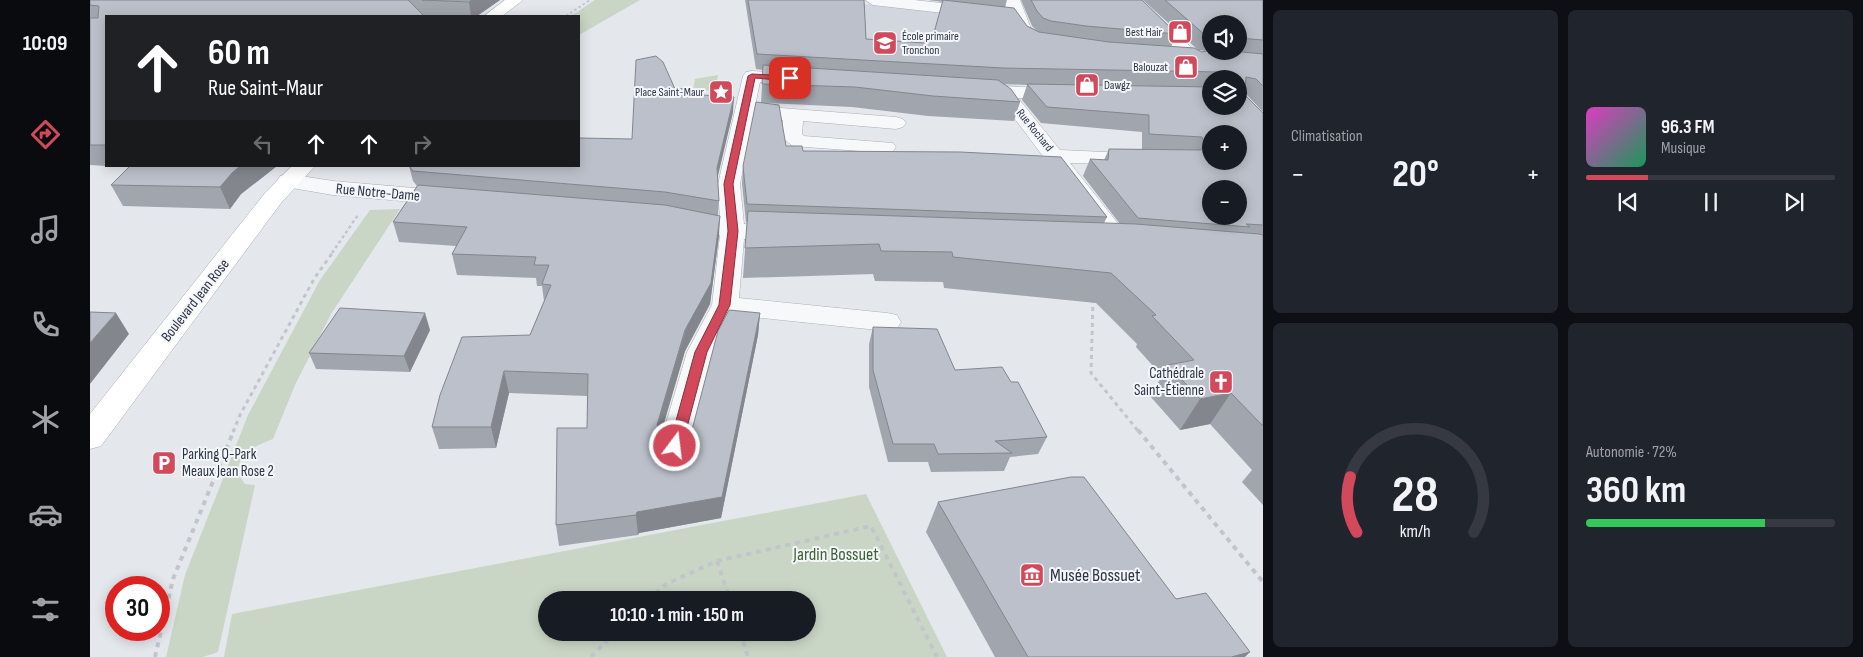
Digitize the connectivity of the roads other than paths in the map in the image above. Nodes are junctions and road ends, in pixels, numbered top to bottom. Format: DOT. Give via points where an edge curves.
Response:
graph roads {
  1 [pos="515,0"];
  2 [pos="873,0"];
  3 [pos="1012,0"];
  4 [pos="1132,0"];
  5 [pos="930,4"];
  6 [pos="493,15"];
  7 [pos="1016,17"];
  8 [pos="1055,43"];
  9 [pos="1162,54"];
  10 [pos="1192,57"];
  11 [pos="1202,58"];
  12 [pos="1202,73"];
  13 [pos="821,80"];
  14 [pos="958,90"];
  15 [pos="998,92"];
  16 [pos="1076,93"];
  17 [pos="746,110"];
  18 [pos="794,115"];
  19 [pos="896,123"];
  20 [pos="886,147"];
  21 [pos="1056,156"];
  22 [pos="1165,160"];
  23 [pos="296,174"];
  24 [pos="472,199"];
  25 [pos="655,217"];
  26 [pos="733,231"];
  27 [pos="802,234"];
  28 [pos="1093,244"];
  29 [pos="724,305"];
  30 [pos="887,322"];
  31 [pos="90,437"];
  32 [pos="675,446"];
  1 -- 6 [label="main road"];
  2 -- 5 [label="street"];
  3 -- 7 [label="street"];
  4 -- 10 [label="street" via="1167,29"];
  5 -- 7 [label="street"];
  7 -- 8 [label="street" via="1029,36"];
  9 -- 10 [label="street"];
  10 -- 11 [label="street"];
  10 -- 12 [label="street"];
  13 -- 17 [label="street" via="752,76"];
  14 -- 15 [label="street"];
  15 -- 16 [label="street"];
  15 -- 21 [label="street, Rue Rochard" via="1013,103"];
  17 -- 18 [label="street"];
  17 -- 26 [label="street" via="729,184"];
  18 -- 19 [label="street"];
  18 -- 20 [label="street" via="791,137 800,142"];
  21 -- 22 [label="street"];
  21 -- 28 [label="street, Rue Rochard" via="1132,245"];
  23 -- 24 [label="street, Rue Notre-Dame" via="333,188"];
  23 -- 31 [label="main road, Boulevard Jean Rose"];
  25 -- 26 [label="street" via="707,223"];
  26 -- 27 [label="street"];
  26 -- 29 [label="street"];
  29 -- 30 [label="street"];
  29 -- 32 [label="street" via="701,352"];
}
